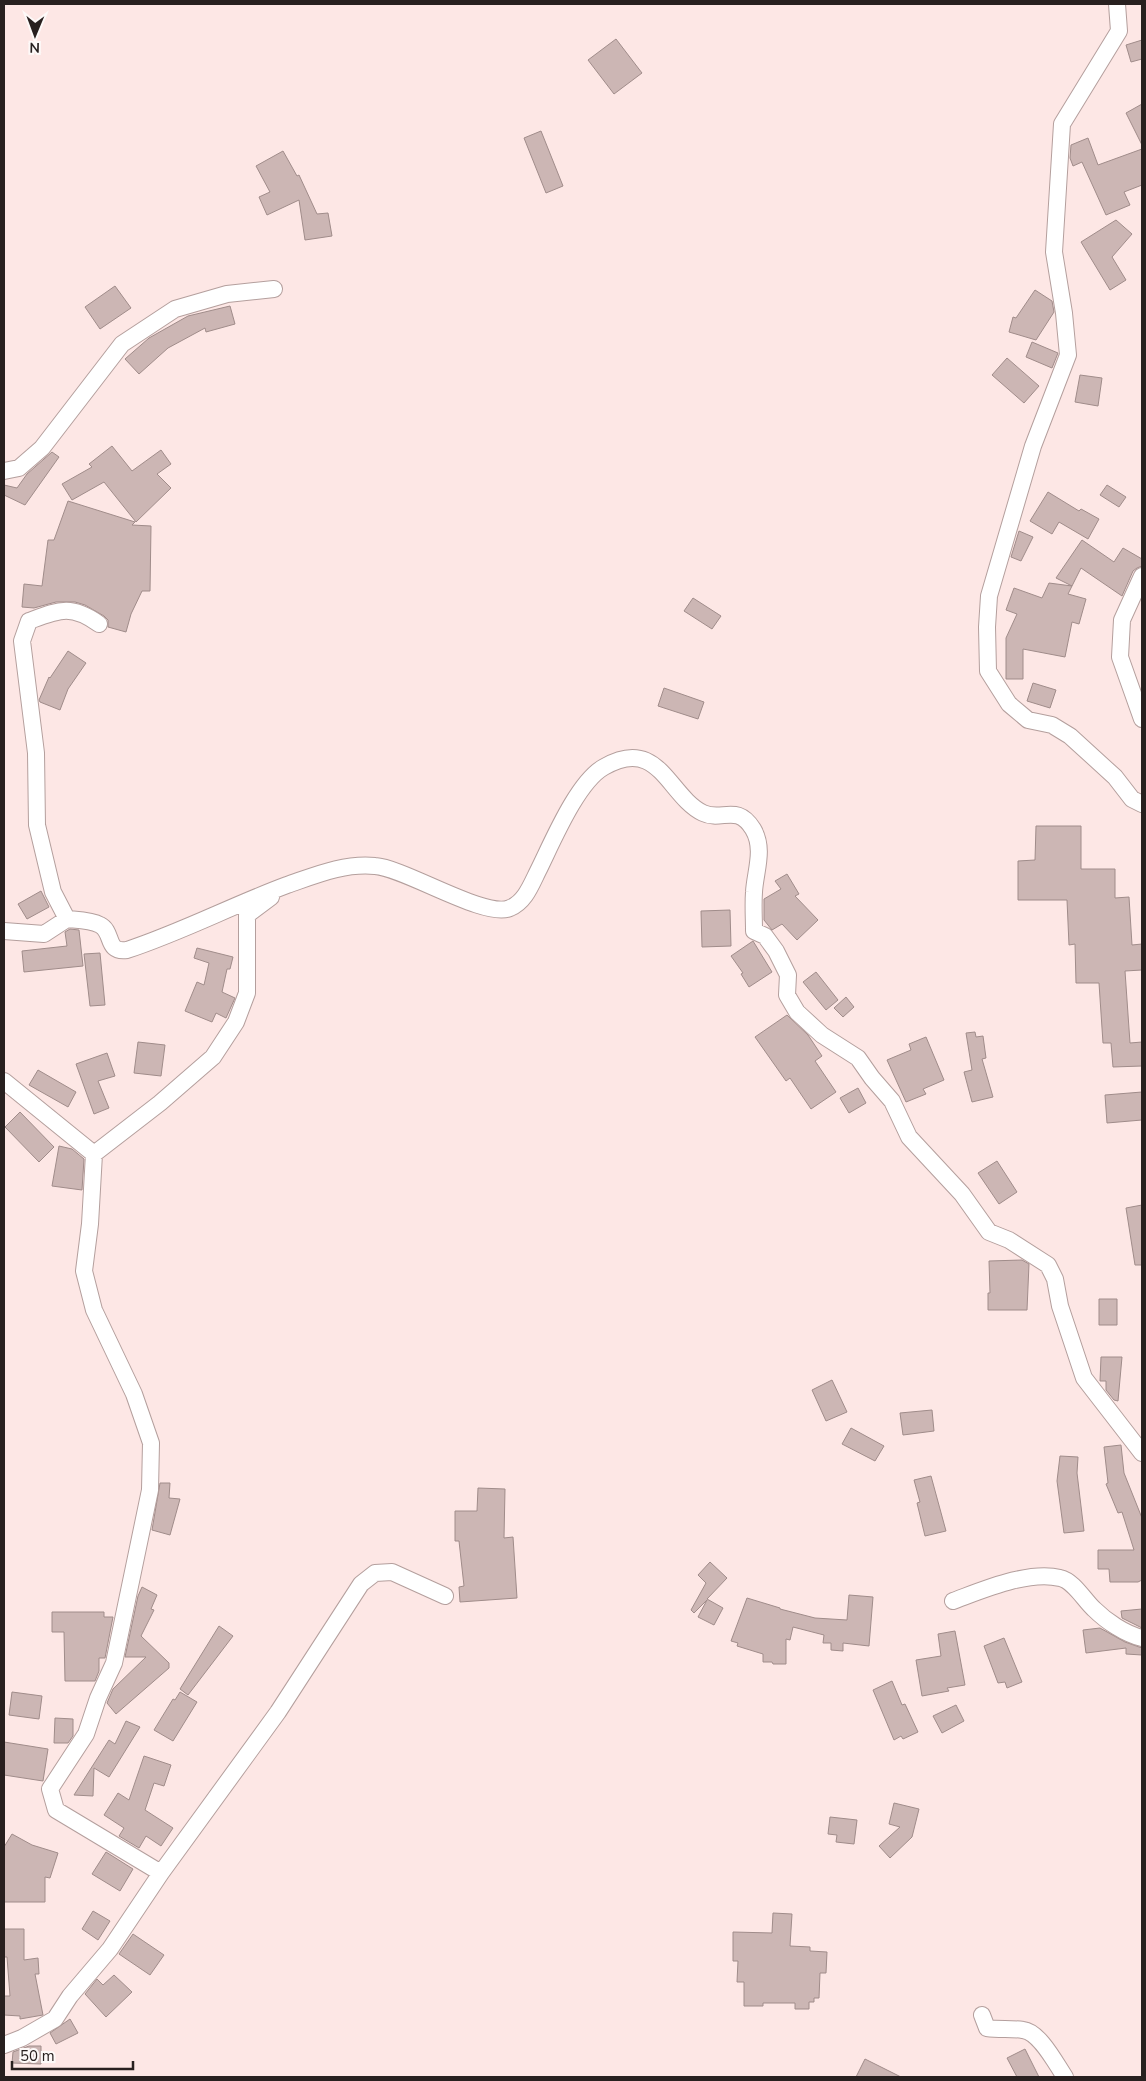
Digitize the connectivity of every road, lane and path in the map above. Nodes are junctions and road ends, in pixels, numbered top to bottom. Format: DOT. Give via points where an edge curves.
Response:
graph roads {
  1 [pos="1117,4"];
  2 [pos="274,289"];
  3 [pos="4,471"];
  4 [pos="1142,576"];
  5 [pos="99,624"];
  6 [pos="1142,719"];
  7 [pos="1142,804"];
  8 [pos="288,885"];
  9 [pos="67,919"];
  10 [pos="4,932"];
  11 [pos="4,1081"];
  12 [pos="94,1154"];
  13 [pos="1142,1453"];
  14 [pos="445,1596"];
  15 [pos="954,1601"];
  16 [pos="1142,1638"];
  17 [pos="162,1873"];
  18 [pos="982,2015"];
  19 [pos="4,2045"];
  20 [pos="1065,2077"];
  1 -- 7 [label="street" via="1119,31 1062,124 1054,252 1068,355 1033,446 989,596 988,671 1009,704 1028,720 1052,725 1070,736 1115,776 1132,798"];
  2 -- 3 [label="street" via="227,294 175,309 122,344 42,448 19,468"];
  4 -- 6 [label="street" via="1122,620 1120,656"];
  5 -- 9 [label="street" via="84,613 63,610 29,621 22,641 36,753 38,825 54,892"];
  8 -- 9 [label="street" via="121,951 113,947 100,924"];
  8 -- 12 [label="street" via="247,915 247,992 236,1022 213,1057"];
  8 -- 13 [label="street" via="327,871 376,866 476,904 509,909 524,898 570,807 589,780 604,767 630,758 661,770 695,808 705,814 739,815 753,829 760,858 754,890 754,931 765,936 776,951 788,975 787,995 797,1012 822,1035 858,1058 892,1101 909,1137 962,1194 989,1232 1009,1240 1048,1265 1084,1378"];
  9 -- 10 [label="street" via="44,934"];
  11 -- 12 [label="street"];
  12 -- 17 [label="street" via="84,1271 94,1310 134,1394 151,1443 150,1490 114,1663 86,1734 50,1789 56,1810"];
  14 -- 17 [label="street" via="392,1572 375,1573 361,1584 278,1712"];
  15 -- 16 [label="street" via="1037,1576 1062,1578 1094,1610 1116,1626"];
  17 -- 19 [label="street" via="110,1949 55,2018"];
  18 -- 20 [label="street" via="987,2028 1031,2033 1039,2039"];
}
